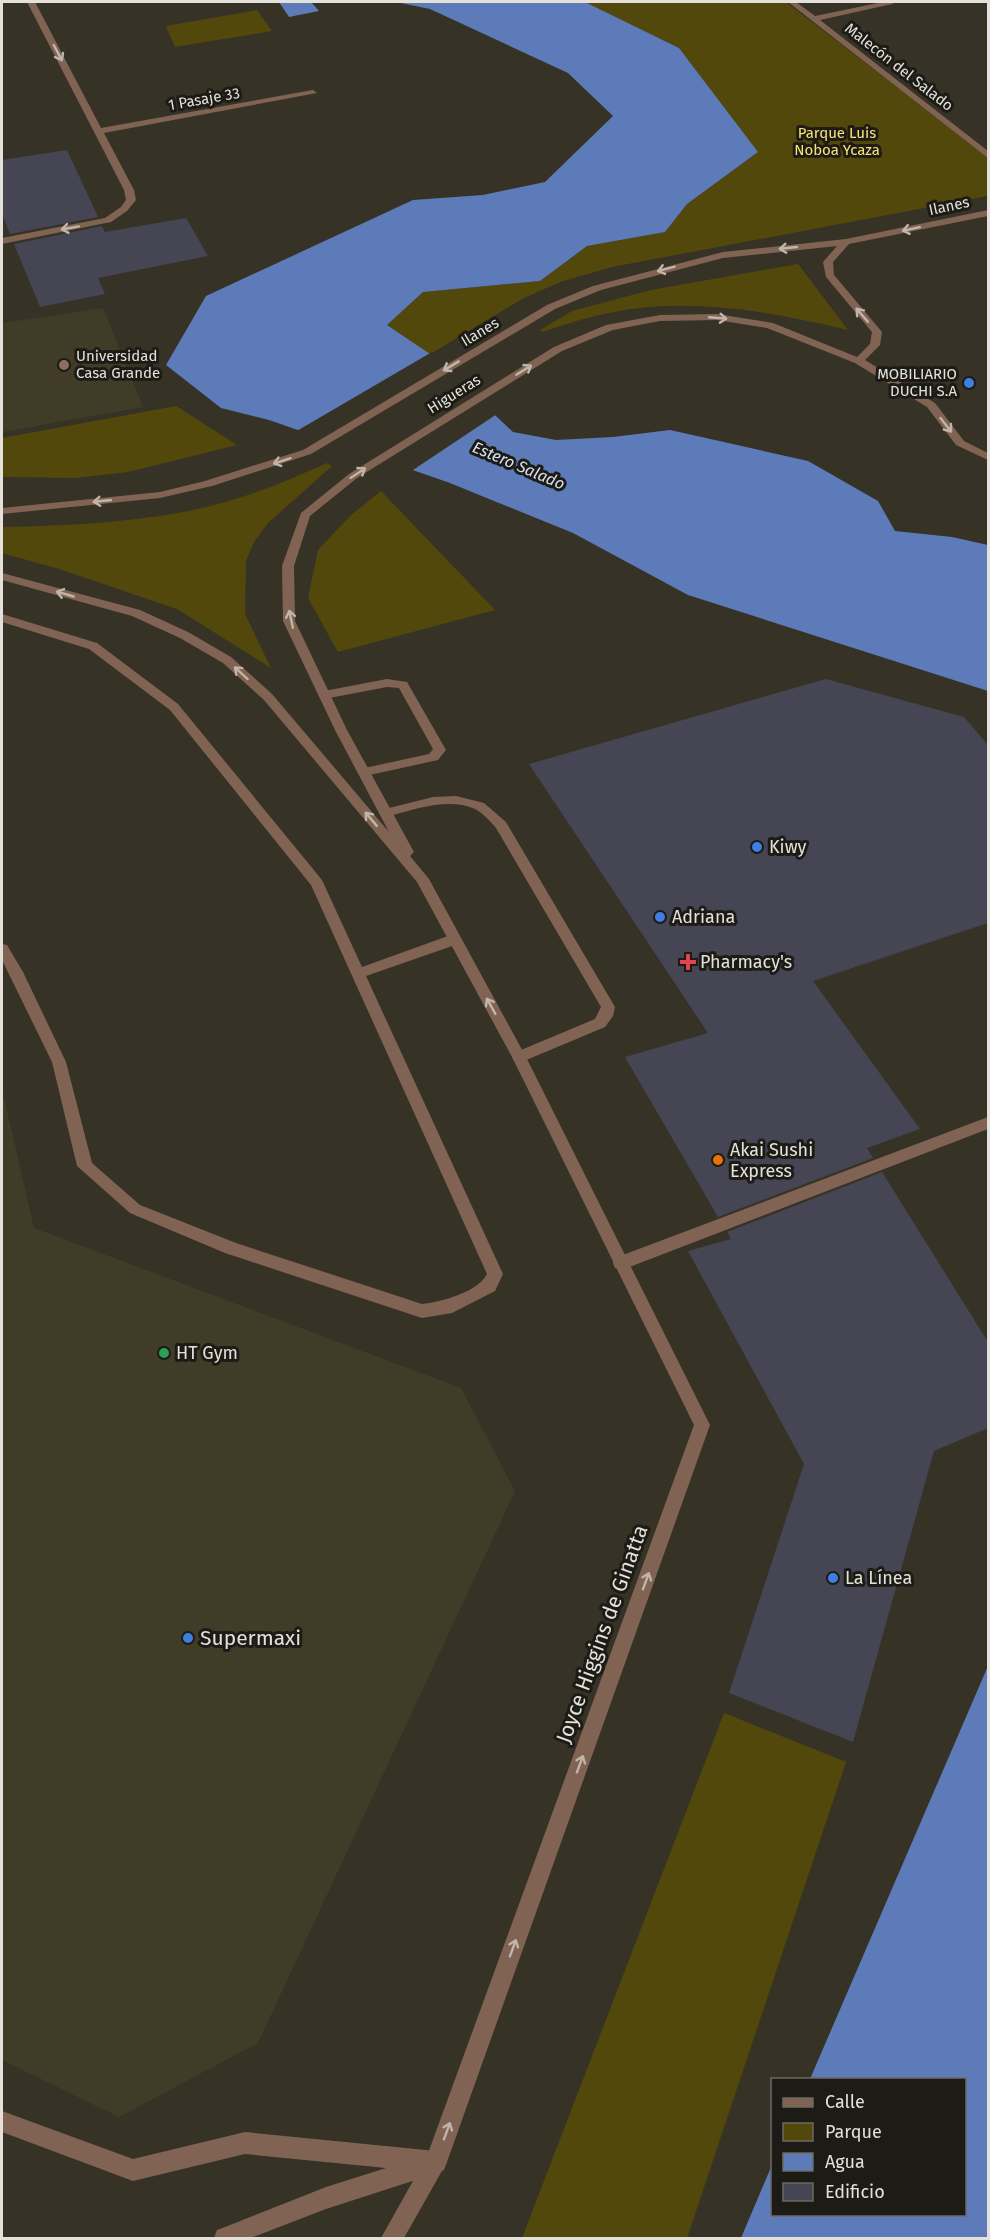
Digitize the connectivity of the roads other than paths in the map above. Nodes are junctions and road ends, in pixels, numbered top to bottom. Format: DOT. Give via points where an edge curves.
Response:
graph roads {
  1 [pos="31,2"];
  2 [pos="792,2"];
  3 [pos="892,2"];
  4 [pos="815,18"];
  5 [pos="313,93"];
  6 [pos="100,131"];
  7 [pos="988,155"];
  8 [pos="988,213"];
  9 [pos="2,240"];
  10 [pos="846,242"];
  11 [pos="859,361"];
  12 [pos="988,456"];
  13 [pos="2,511"];
  14 [pos="2,576"];
  15 [pos="2,618"];
  16 [pos="324,695"];
  17 [pos="364,772"];
  18 [pos="386,813"];
  19 [pos="422,879"];
  20 [pos="453,940"];
  21 [pos="2,949"];
  22 [pos="360,973"];
  23 [pos="519,1057"];
  24 [pos="988,1123"];
  25 [pos="621,1263"];
  26 [pos="2,2122"];
  27 [pos="436,2162"];
  28 [pos="225,2238"];
  29 [pos="392,2238"];
  1 -- 6 [label="street, one-way"];
  2 -- 4 [label="street, Malecón del Salado"];
  3 -- 4 [label="street"];
  4 -- 7 [label="street, Malecón del Salado"];
  5 -- 6 [label="street, 1 Pasaje 33"];
  6 -- 9 [label="street, one-way" via="129,190 131,200 124,208 108,220 90,225"];
  8 -- 10 [label="street, Ilanes, one-way"];
  11 -- 10 [label="street, one-way" via="875,345 877,332 829,275 828,262"];
  10 -- 13 [label="street, Ilanes, one-way" via="723,255 597,288 550,307 307,452 208,484 160,495"];
  11 -- 12 [label="street, Higueras, one-way" via="931,405 960,443"];
  16 -- 11 [label="street, Higueras, one-way" via="289,621 288,566 305,515 353,476 558,349 610,327 660,318 717,317 769,325"];
  19 -- 14 [label="street, one-way" via="267,697 226,660 136,613"];
  15 -- 22 [label="street" via="93,646 174,707 318,883"];
  16 -- 17 [label="street, Higueras"];
  16 -- 17 [label="street" via="387,683 403,685 440,750 433,757"];
  17 -- 18 [label="street, Higueras"];
  18 -- 19 [label="street, Higueras"];
  18 -- 23 [label="street" via="453,799 481,807 501,825 608,1007 600,1023"];
  19 -- 20 [label="street, Joyce Higgins de Ginatta"];
  20 -- 22 [label="street"];
  23 -- 20 [label="street, Joyce Higgins de Ginatta, one-way"];
  21 -- 22 [label="street" via="59,1062 85,1167 135,1209 231,1248 422,1311 446,1308 489,1286 495,1274"];
  23 -- 25 [label="street, Joyce Higgins de Ginatta"];
  24 -- 25 [label="street"];
  27 -- 25 [label="street, Joyce Higgins de Ginatta, one-way" via="702,1425"];
  26 -- 27 [label="street" via="133,2170 245,2143"];
  27 -- 28 [label="street" via="326,2198"];
  27 -- 29 [label="street, Joyce Higgins de Ginatta"];
}
